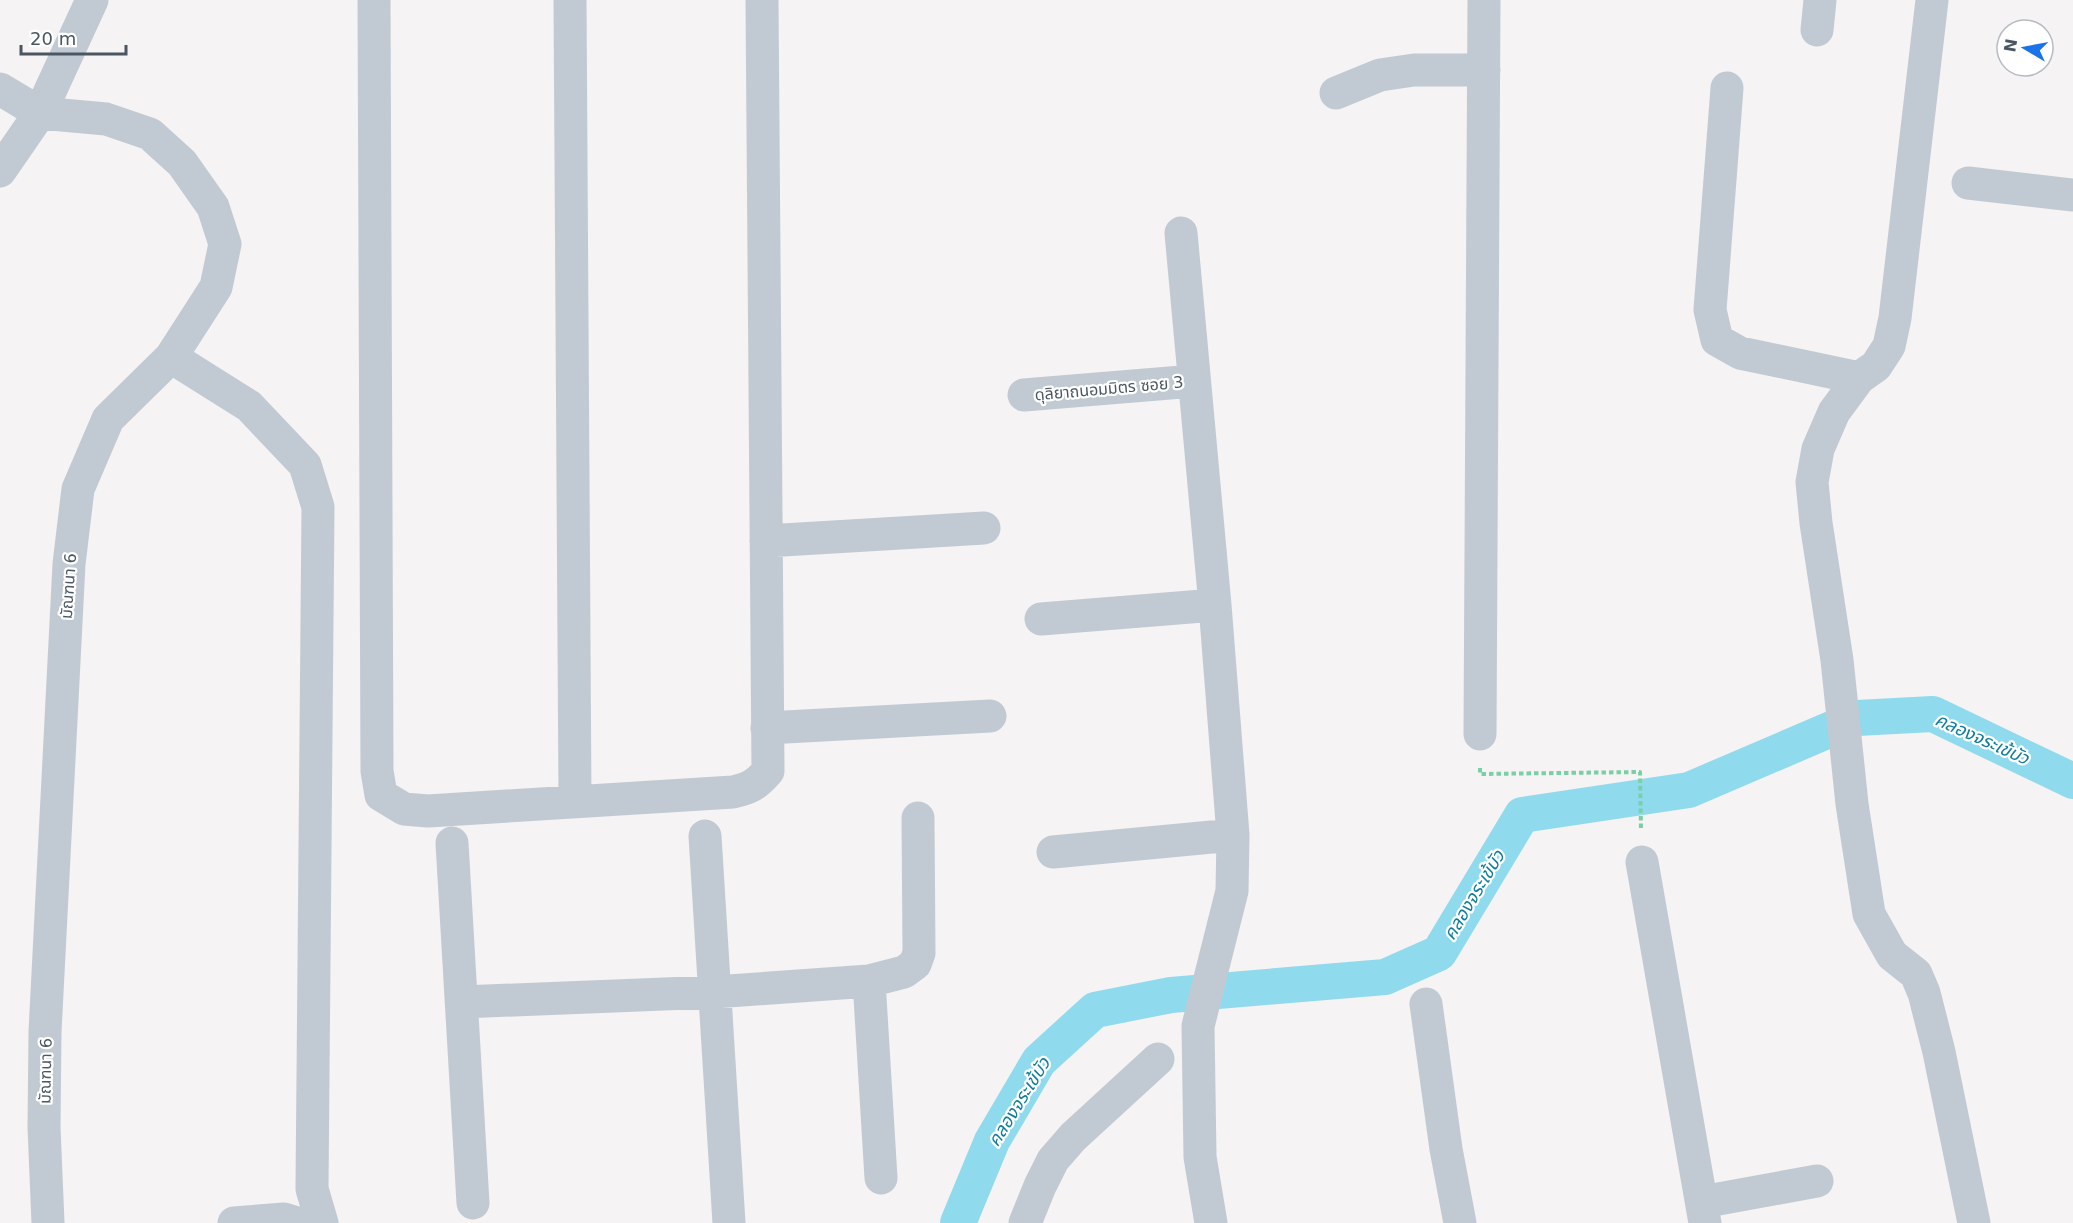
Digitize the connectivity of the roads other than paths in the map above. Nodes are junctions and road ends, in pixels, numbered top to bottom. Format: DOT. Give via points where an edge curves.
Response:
graph roads {
  1 [pos="92,0"];
  2 [pos="374,0"];
  3 [pos="570,0"];
  4 [pos="762,0"];
  5 [pos="1484,0"];
  6 [pos="1932,0"];
  7 [pos="1484,70"];
  8 [pos="1727,88"];
  9 [pos="0,89"];
  10 [pos="1336,93"];
  11 [pos="40,113"];
  12 [pos="0,171"];
  13 [pos="1968,183"];
  14 [pos="2073,195"];
  15 [pos="1181,233"];
  16 [pos="171,357"];
  17 [pos="1859,378"];
  18 [pos="1194,381"];
  19 [pos="1024,395"];
  20 [pos="984,528"];
  21 [pos="766,541"];
  22 [pos="1215,605"];
  23 [pos="1041,619"];
  24 [pos="990,716"];
  25 [pos="767,728"];
  26 [pos="1480,734"];
  27 [pos="575,801"];
  28 [pos="918,818"];
  29 [pos="1233,835"];
  30 [pos="705,836"];
  31 [pos="452,843"];
  32 [pos="1053,852"];
  33 [pos="1642,862"];
  34 [pos="869,981"];
  35 [pos="714,992"];
  36 [pos="462,1002"];
  37 [pos="1425,1004"];
  38 [pos="1158,1059"];
  39 [pos="881,1178"];
  40 [pos="1817,1181"];
  41 [pos="473,1203"];
  42 [pos="1704,1213"];
  43 [pos="729,1222"];
  44 [pos="48,1223"];
  45 [pos="234,1223"];
  46 [pos="297,1223"];
  47 [pos="322,1223"];
  48 [pos="1025,1223"];
  49 [pos="1211,1223"];
  50 [pos="1461,1223"];
  51 [pos="1974,1223"];
  1 -- 11 [label="street"];
  2 -- 27 [label="street" via="377,771 381,795 404,809 428,811"];
  3 -- 27 [label="street"];
  4 -- 21 [label="street"];
  5 -- 7 [label="street"];
  6 -- 17 [label="street" via="1895,318 1888,346 1876,366"];
  7 -- 10 [label="street" via="1414,70 1380,75"];
  7 -- 26 [label="street"];
  8 -- 17 [label="street" via="1710,310 1717,340 1740,353"];
  9 -- 11 [label="street"];
  11 -- 12 [label="street"];
  11 -- 16 [label="street, มัณฑนา 6" via="106,119 150,134 182,163 213,207 225,244 216,287"];
  13 -- 14 [label="street"];
  15 -- 18 [label="street"];
  16 -- 44 [label="street, มัณฑนา 6" via="108,419 78,489 69,564 45,1032"];
  16 -- 47 [label="street" via="249,406 305,465 318,507 312,1189"];
  17 -- 51 [label="street" via="1833,412 1818,449 1812,482 1852,804 1869,914 1893,955 1916,974 1924,993"];
  18 -- 19 [label="street, ดุลิยาถนอมมิตร ซอย 3"];
  18 -- 22 [label="street"];
  20 -- 21 [label="street"];
  21 -- 25 [label="street"];
  22 -- 23 [label="street"];
  22 -- 29 [label="street"];
  24 -- 25 [label="street"];
  25 -- 27 [label="street" via="768,771 746,789"];
  28 -- 34 [label="street" via="919,953 915,964 904,972"];
  29 -- 32 [label="street"];
  29 -- 49 [label="street" via="1232,891 1198,1026 1200,1157"];
  30 -- 35 [label="street"];
  31 -- 36 [label="street"];
  33 -- 42 [label="street"];
  34 -- 35 [label="street"];
  34 -- 39 [label="street"];
  35 -- 36 [label="street"];
  35 -- 43 [label="street"];
  36 -- 41 [label="street"];
  37 -- 50 [label="street"];
  38 -- 48 [label="street" via="1053,1160"];
  40 -- 42 [label="street"];
  45 -- 46 [label="street" via="284,1219"];
}
